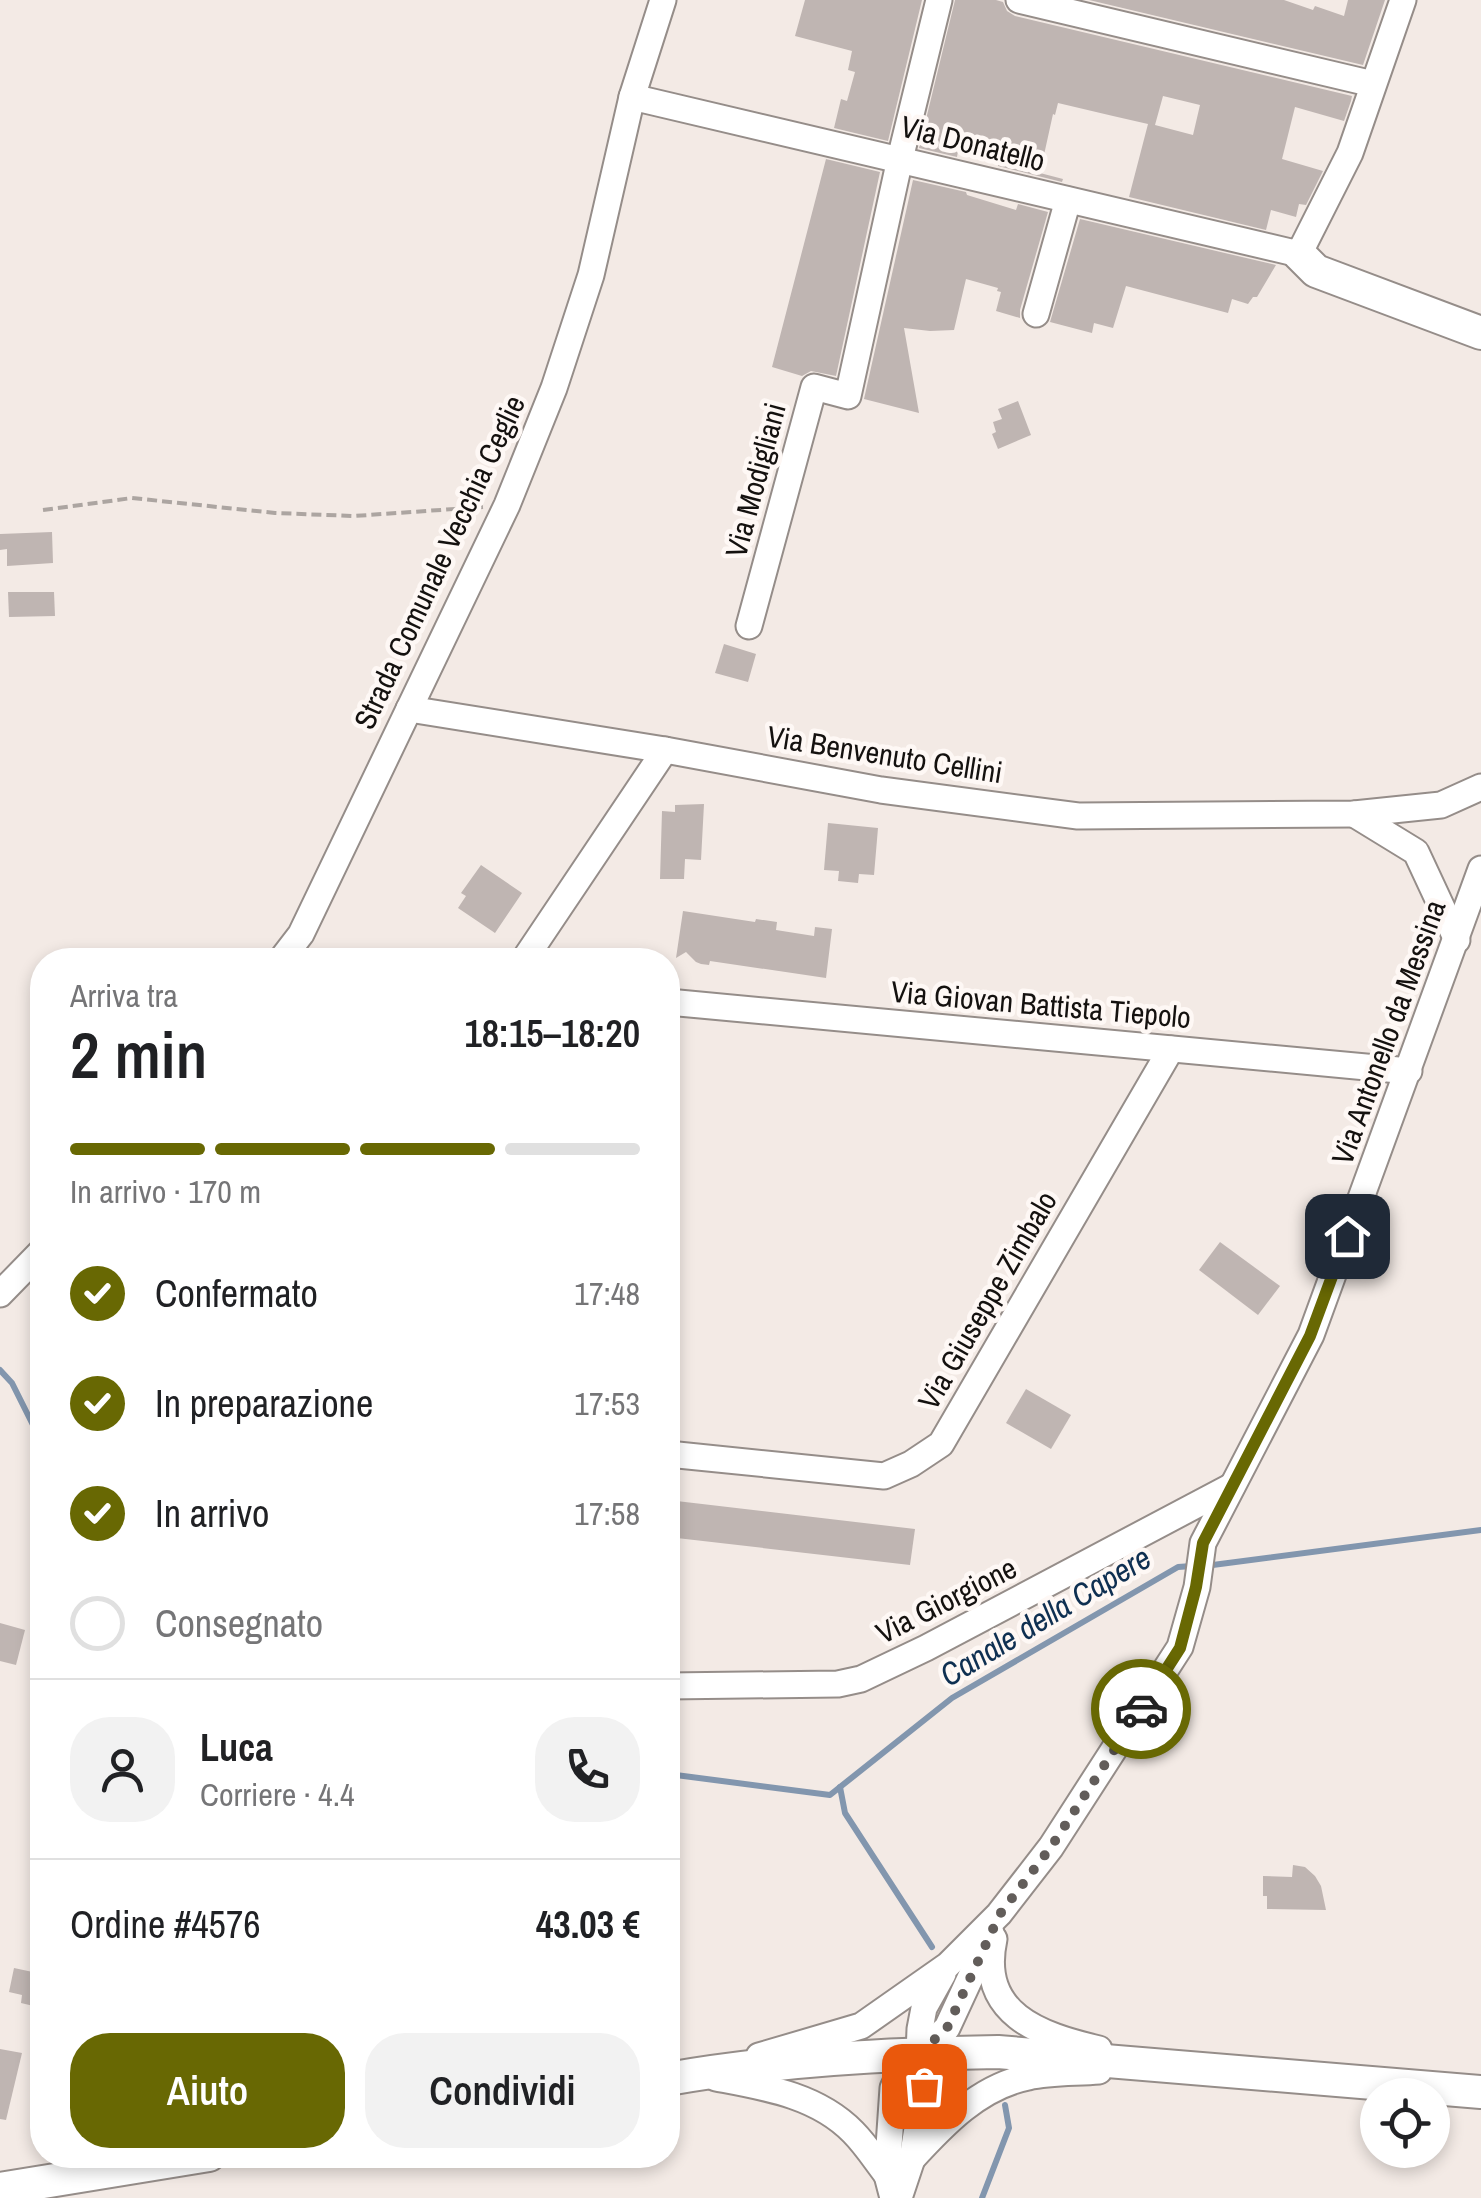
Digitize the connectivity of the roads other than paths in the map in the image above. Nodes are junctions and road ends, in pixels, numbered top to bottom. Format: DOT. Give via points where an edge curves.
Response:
graph roads {
  1 [pos="663,0"];
  2 [pos="939,0"];
  3 [pos="1019,0"];
  4 [pos="1403,0"];
  5 [pos="1373,84"];
  6 [pos="632,97"];
  7 [pos="900,159"];
  8 [pos="1068,200"];
  9 [pos="1299,254"];
  10 [pos="1036,314"];
  11 [pos="1481,333"];
  12 [pos="748,626"];
  13 [pos="409,709"];
  14 [pos="666,750"];
  15 [pos="1481,787"];
  16 [pos="1354,814"];
  17 [pos="1481,869"];
  18 [pos="1457,940"];
  19 [pos="290,948"];
  20 [pos="532,948"];
  21 [pos="680,1003"];
  22 [pos="1171,1049"];
  23 [pos="1408,1071"];
  24 [pos="30,1268"];
  25 [pos="0,1294"];
  26 [pos="680,1455"];
  27 [pos="1232,1486"];
  28 [pos="680,1686"];
  29 [pos="1000,1914"];
  30 [pos="948,1966"];
  31 [pos="919,2054"];
  32 [pos="1169,2065"];
  33 [pos="681,2077"];
  34 [pos="1481,2092"];
  35 [pos="912,2159"];
  36 [pos="131,2168"];
  37 [pos="0,2190"];
  38 [pos="893,2190"];
  1 -- 6 [label="street, Strada Comunale Vecchia Ceglie"];
  2 -- 7 [label="street"];
  3 -- 5 [label="street"];
  4 -- 5 [label="street"];
  5 -- 9 [label="street" via="1350,154"];
  6 -- 7 [label="street, Via Donatello"];
  6 -- 13 [label="street, Strada Comunale Vecchia Ceglie" via="591,275 554,388 507,506"];
  7 -- 8 [label="street, Via Donatello"];
  7 -- 12 [label="street, Via Modigliani" via="848,396 814,387"];
  8 -- 9 [label="street, Via Donatello"];
  8 -- 10 [label="street"];
  9 -- 11 [label="main road" via="1316,271"];
  13 -- 14 [label="street, Via Benvenuto Cellini"];
  13 -- 19 [label="street, Strada Comunale Vecchia Ceglie"];
  14 -- 16 [label="street, Via Benvenuto Cellini" via="881,790 1078,816"];
  14 -- 20 [label="street"];
  15 -- 16 [label="street, Via Benvenuto Cellini" via="1440,806"];
  16 -- 18 [label="street" via="1416,852"];
  17 -- 18 [label="street, Via Antonello da Messina"];
  18 -- 23 [label="street, Via Antonello da Messina"];
  21 -- 22 [label="street, Via Giovan Battista Tiepolo"];
  22 -- 23 [label="street, Via Giovan Battista Tiepolo"];
  22 -- 26 [label="street, Via Giuseppe Zimbalo" via="940,1444 884,1476"];
  23 -- 27 [label="street, Via Antonello da Messina" via="1310,1336"];
  24 -- 25 [label="street"];
  27 -- 28 [label="street, Via Giorgione" via="862,1679"];
  27 -- 29 [label="street, Via Antonello da Messina" via="1203,1543 1180,1648"];
  29 -- 30 [label="street"];
  29 -- 31 [label="street" via="947,2028"];
  29 -- 32 [label="street" via="990,1958 998,1994 1024,2023 1056,2039"];
  30 -- 31 [label="street" via="924,2008"];
  30 -- 33 [label="street" via="861,2026"];
  31 -- 32 [label="main road" via="998,2052"];
  31 -- 33 [label="main road"];
  31 -- 35 [label="street" via="924,2086"];
  31 -- 38 [label="street" via="893,2088"];
  32 -- 34 [label="main road"];
  32 -- 35 [label="street" via="1026,2077 986,2092"];
  33 -- 38 [label="street" via="766,2088 813,2103 852,2130"];
  35 -- 38 [label="street"];
  36 -- 37 [label="main road"];
}
